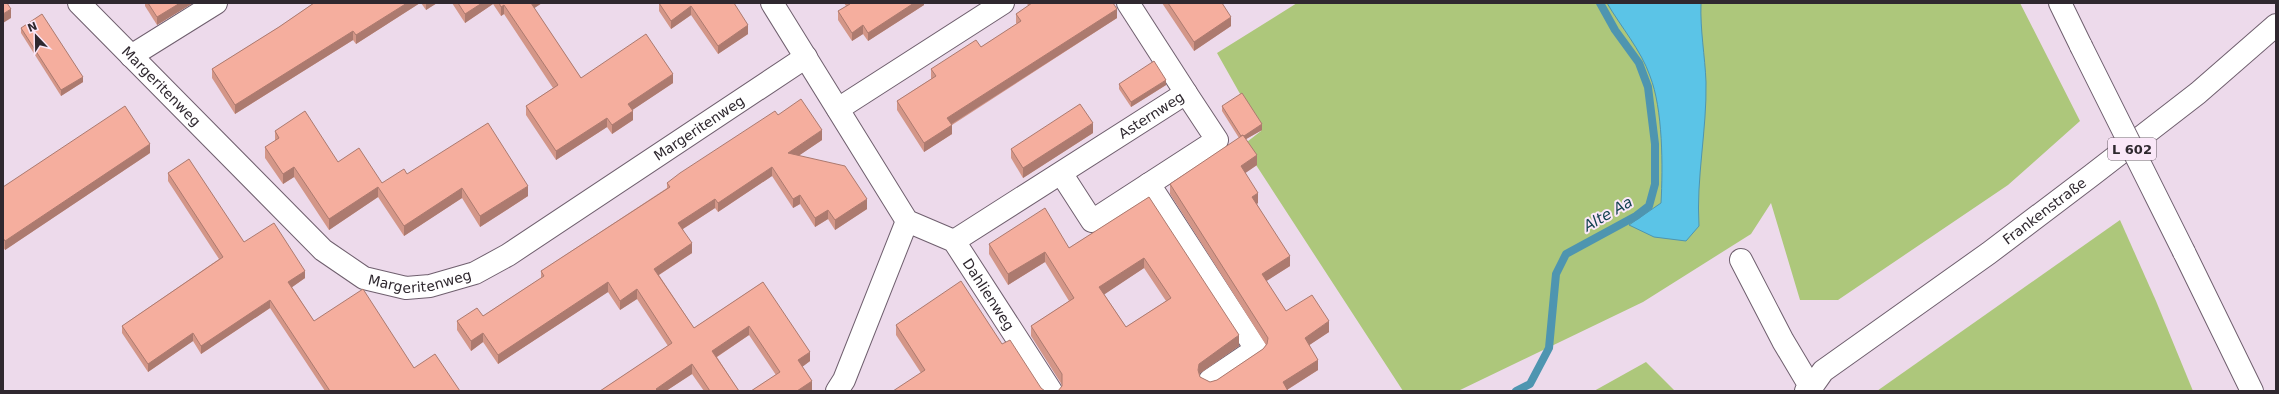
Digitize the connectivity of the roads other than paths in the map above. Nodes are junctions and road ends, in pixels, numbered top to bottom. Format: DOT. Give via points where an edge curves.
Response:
graph roads {
  1 [pos="79,3"];
  2 [pos="216,3"];
  3 [pos="772,3"];
  4 [pos="1003,3"];
  5 [pos="1128,3"];
  6 [pos="2060,3"];
  7 [pos="2276,25"];
  8 [pos="131,56"];
  9 [pos="806,57"];
  10 [pos="1186,93"];
  11 [pos="838,109"];
  12 [pos="1061,173"];
  13 [pos="1149,184"];
  14 [pos="907,221"];
  15 [pos="954,241"];
  16 [pos="1741,260"];
  17 [pos="1210,380"];
  18 [pos="1809,390"];
  19 [pos="837,391"];
  20 [pos="1051,391"];
  21 [pos="2252,391"];
  1 -- 8 [label="street, Margeritenweg"];
  2 -- 8 [label="street"];
  3 -- 9 [label="street"];
  4 -- 11 [label="street"];
  5 -- 10 [label="street"];
  6 -- 21 [label="street, L 602, bridge"];
  7 -- 18 [label="street, Frankenstraße" via="2198,93 2086,180 1990,253 1823,371"];
  8 -- 9 [label="street, Margeritenweg" via="323,250 364,278 406,288 430,286 475,273 508,255"];
  9 -- 11 [label="street"];
  10 -- 12 [label="street, Asternweg"];
  10 -- 13 [label="street, Asternweg" via="1217,140"];
  11 -- 14 [label="street"];
  12 -- 13 [label="street, Asternweg" via="1092,221"];
  12 -- 15 [label="street, Asternweg"];
  13 -- 17 [label="street" via="1256,349"];
  14 -- 15 [label="street"];
  14 -- 19 [label="street" via="844,380"];
  15 -- 20 [label="street, Dahlienweg"];
  16 -- 18 [label="street"];
}
